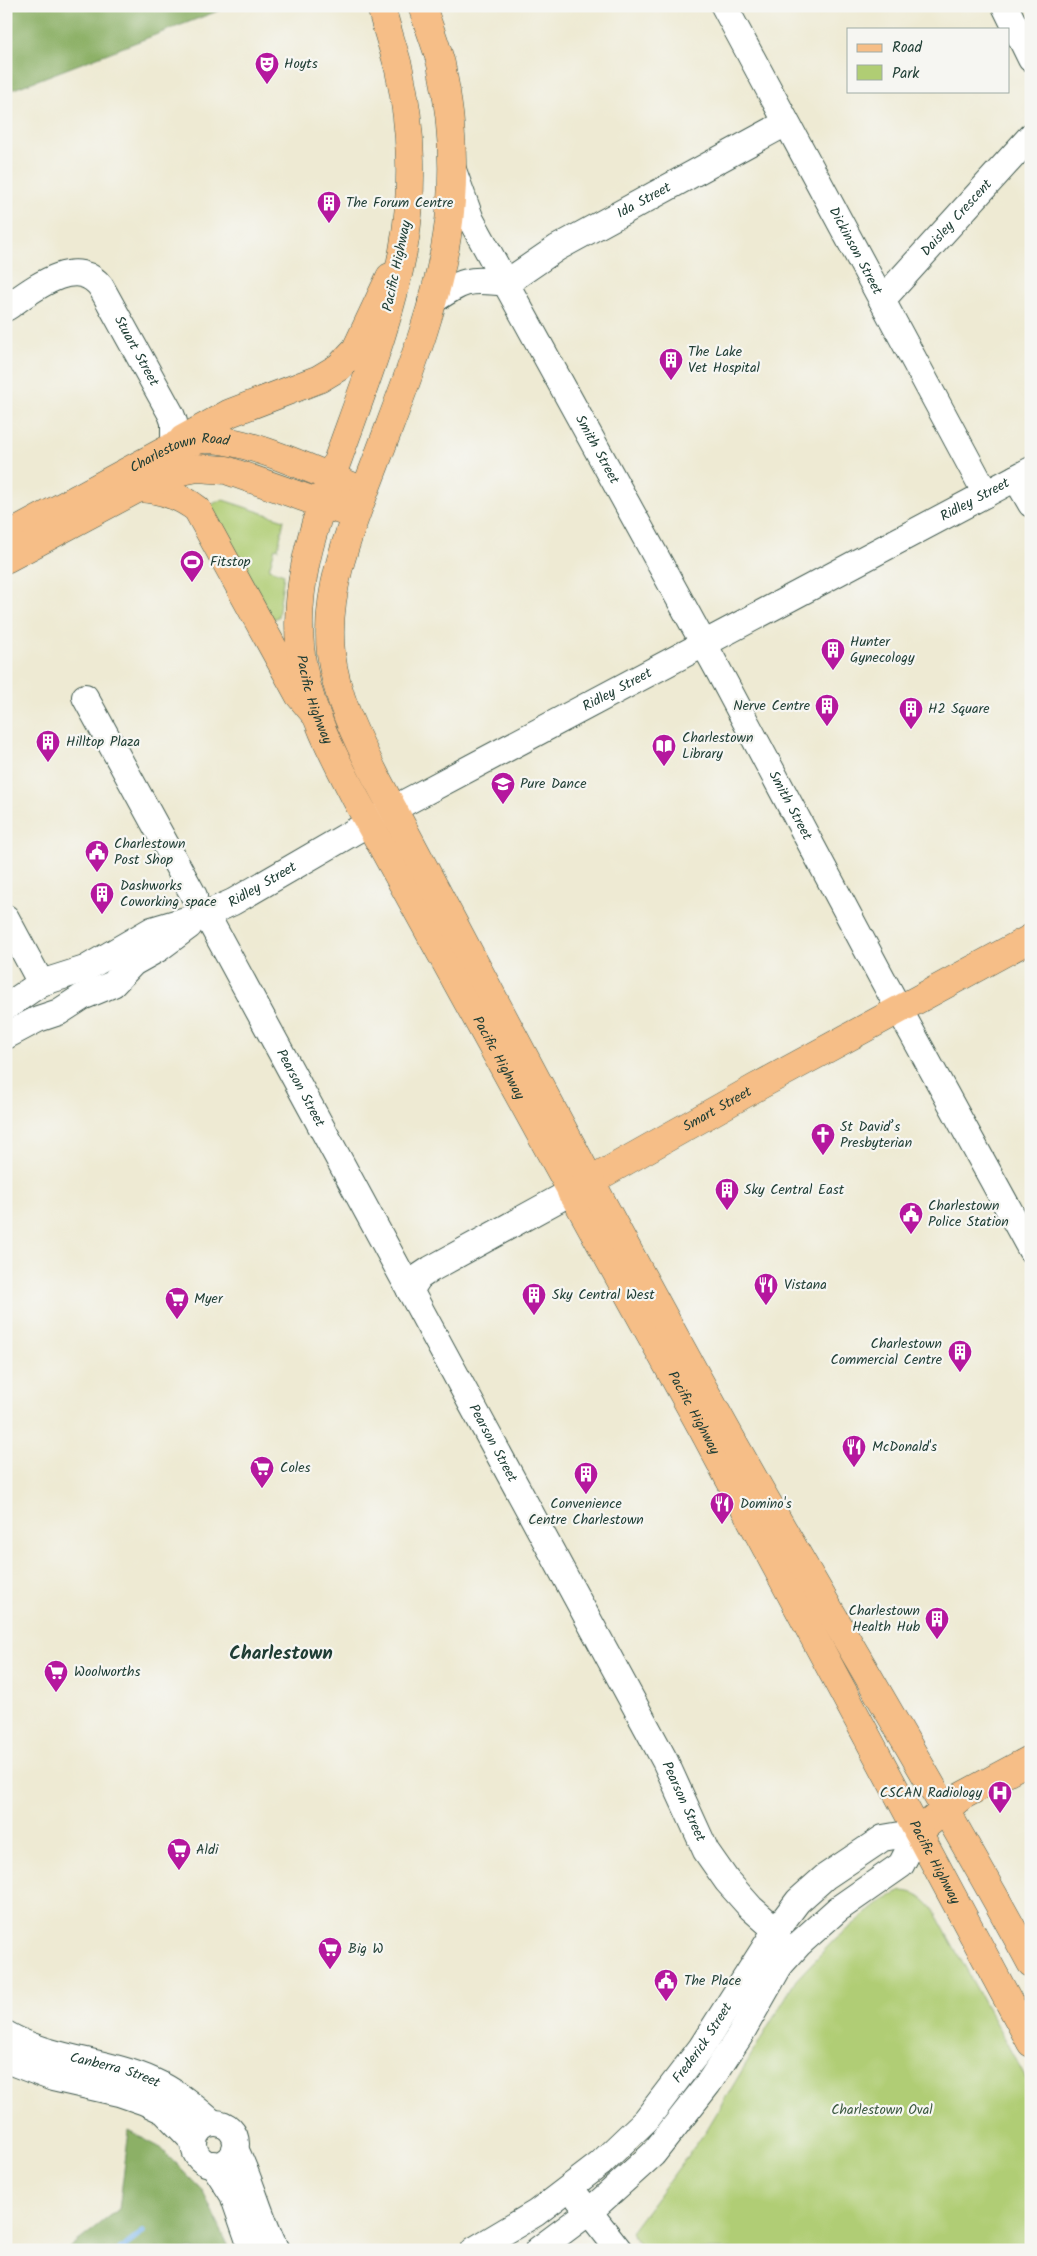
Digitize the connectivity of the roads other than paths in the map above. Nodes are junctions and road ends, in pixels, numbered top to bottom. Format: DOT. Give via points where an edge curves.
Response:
graph roads {
  1 [pos="381,6"];
  2 [pos="422,6"];
  3 [pos="724,6"];
  4 [pos="1005,6"];
  5 [pos="1031,59"];
  6 [pos="786,123"];
  7 [pos="1031,136"];
  8 [pos="453,170"];
  9 [pos="404,249"];
  10 [pos="506,283"];
  11 [pos="882,300"];
  12 [pos="431,302"];
  13 [pos="6,308"];
  14 [pos="174,446"];
  15 [pos="1024,474"];
  16 [pos="138,488"];
  17 [pos="326,490"];
  18 [pos="986,494"];
  19 [pos="359,503"];
  20 [pos="1031,504"];
  21 [pos="6,537"];
  22 [pos="6,559"];
  23 [pos="703,644"];
  24 [pos="85,698"];
  25 [pos="315,714"];
  26 [pos="393,809"];
  27 [pos="369,822"];
  28 [pos="200,905"];
  29 [pos="6,918"];
  30 [pos="1031,938"];
  31 [pos="100,960"];
  32 [pos="113,984"];
  33 [pos="24,995"];
  34 [pos="899,1009"];
  35 [pos="38,1019"];
  36 [pos="6,1036"];
  37 [pos="581,1186"];
  38 [pos="1031,1250"];
  39 [pos="410,1291"];
  40 [pos="1031,1760"];
  41 [pos="946,1808"];
  42 [pos="918,1832"];
  43 [pos="776,1930"];
  44 [pos="1031,1964"];
  45 [pos="780,1966"];
  46 [pos="6,2034"];
  47 [pos="1031,2043"];
  48 [pos="6,2060"];
  49 [pos="213,2123"];
  50 [pos="194,2142"];
  51 [pos="235,2149"];
  52 [pos="213,2164"];
  53 [pos="569,2188"];
  54 [pos="590,2211"];
  55 [pos="252,2250"];
  56 [pos="276,2250"];
  57 [pos="474,2250"];
  58 [pos="538,2250"];
  59 [pos="619,2250"];
  1 -- 9 [label="main road, Pacific Highway" via="399,70 406,111 410,184"];
  2 -- 8 [label="main road, Pacific Highway" via="440,63"];
  3 -- 6 [label="street, Dickinson Street"];
  4 -- 5 [label="street"];
  6 -- 10 [label="street, Ida Street" via="557,248"];
  6 -- 11 [label="street, Dickinson Street"];
  7 -- 11 [label="street, Daisley Crescent"];
  8 -- 10 [label="street, Smith Street" via="471,220"];
  8 -- 12 [label="main road, Pacific Highway" via="447,236"];
  9 -- 14 [label="main road" via="356,350 339,367 319,379 230,413 199,428"];
  9 -- 17 [label="main road, Pacific Highway" via="394,295"];
  10 -- 12 [label="street" via="478,279 458,284"];
  10 -- 23 [label="street, Smith Street"];
  11 -- 18 [label="street, Dickinson Street"];
  12 -- 19 [label="main road, Pacific Highway"];
  13 -- 14 [label="street, Stuart Street" via="64,274 78,272 92,276 174,422"];
  14 -- 17 [label="main road, Charlestown Road" via="202,439 225,441 266,452"];
  14 -- 21 [label="main road, Charlestown Road"];
  15 -- 18 [label="street, Ridley Street"];
  15 -- 20 [label="street"];
  16 -- 17 [label="main road, Charlestown Road" via="197,468 219,469"];
  16 -- 22 [label="main road, Charlestown Road"];
  16 -- 25 [label="main road" via="184,498 197,509 299,695"];
  17 -- 19 [label="main road, Charlestown Road"];
  17 -- 25 [label="main road, Pacific Highway" via="302,576 299,620 304,671"];
  18 -- 23 [label="street, Ridley Street"];
  19 -- 26 [label="main road, Pacific Highway" via="334,594 331,653 334,674 351,726"];
  23 -- 26 [label="street, Ridley Street"];
  23 -- 34 [label="street, Smith Street"];
  24 -- 28 [label="street, Pearson Street"];
  25 -- 27 [label="main road, Pacific Highway"];
  26 -- 27 [label="street, Ridley Street"];
  26 -- 37 [label="main road, Pacific Highway"];
  27 -- 28 [label="street, Ridley Street" via="240,898"];
  27 -- 37 [label="main road, Pacific Highway"];
  28 -- 31 [label="street, Ridley Street"];
  28 -- 32 [label="street, Ridley Street" via="158,949 133,963"];
  28 -- 39 [label="street, Pearson Street"];
  29 -- 33 [label="street"];
  30 -- 34 [label="main road, Smart Street"];
  31 -- 32 [label="street" via="110,968"];
  31 -- 33 [label="street, Ridley Street" via="85,970"];
  32 -- 35 [label="street, Ridley Street" via="82,997 59,1012"];
  33 -- 35 [label="street" via="28,1009"];
  34 -- 37 [label="main road, Smart Street"];
  34 -- 38 [label="street, Smith Street"];
  35 -- 36 [label="street, Ridley Street"];
  37 -- 39 [label="street, Smart Street" via="430,1269 419,1277"];
  37 -- 41 [label="main road, Pacific Highway"];
  37 -- 42 [label="main road, Pacific Highway" via="703,1430"];
  39 -- 43 [label="street, Pearson Street" via="665,1760 706,1851 727,1881"];
  40 -- 41 [label="main road, Frederick Street" via="962,1796"];
  41 -- 42 [label="main road, Frederick Street"];
  41 -- 44 [label="main road, Pacific Highway"];
  42 -- 43 [label="street, Frederick Street" via="883,1838 864,1850 798,1901"];
  42 -- 45 [label="street, Frederick Street" via="901,1865 838,1909"];
  42 -- 47 [label="main road, Pacific Highway"];
  43 -- 45 [label="street" via="782,1952"];
  43 -- 53 [label="street, Frederick Street" via="701,2048 646,2120 600,2164"];
  45 -- 54 [label="street, Frederick Street" via="739,2037 684,2116 653,2154"];
  46 -- 49 [label="street, Canberra Street" via="43,2049 153,2081 178,2094"];
  48 -- 50 [label="street, Canberra Street" via="53,2078 145,2102 164,2111"];
  49 -- 50 [label="street" via="199,2130"];
  49 -- 51 [label="street" via="221,2124 234,2134"];
  50 -- 52 [label="street" via="197,2154"];
  51 -- 52 [label="street" via="226,2162"];
  51 -- 56 [label="street"];
  52 -- 55 [label="street" via="233,2195"];
  53 -- 54 [label="street"];
  53 -- 57 [label="street, Frederick Street" via="536,2213"];
  54 -- 58 [label="street, Frederick Street"];
  54 -- 59 [label="street"];
}
